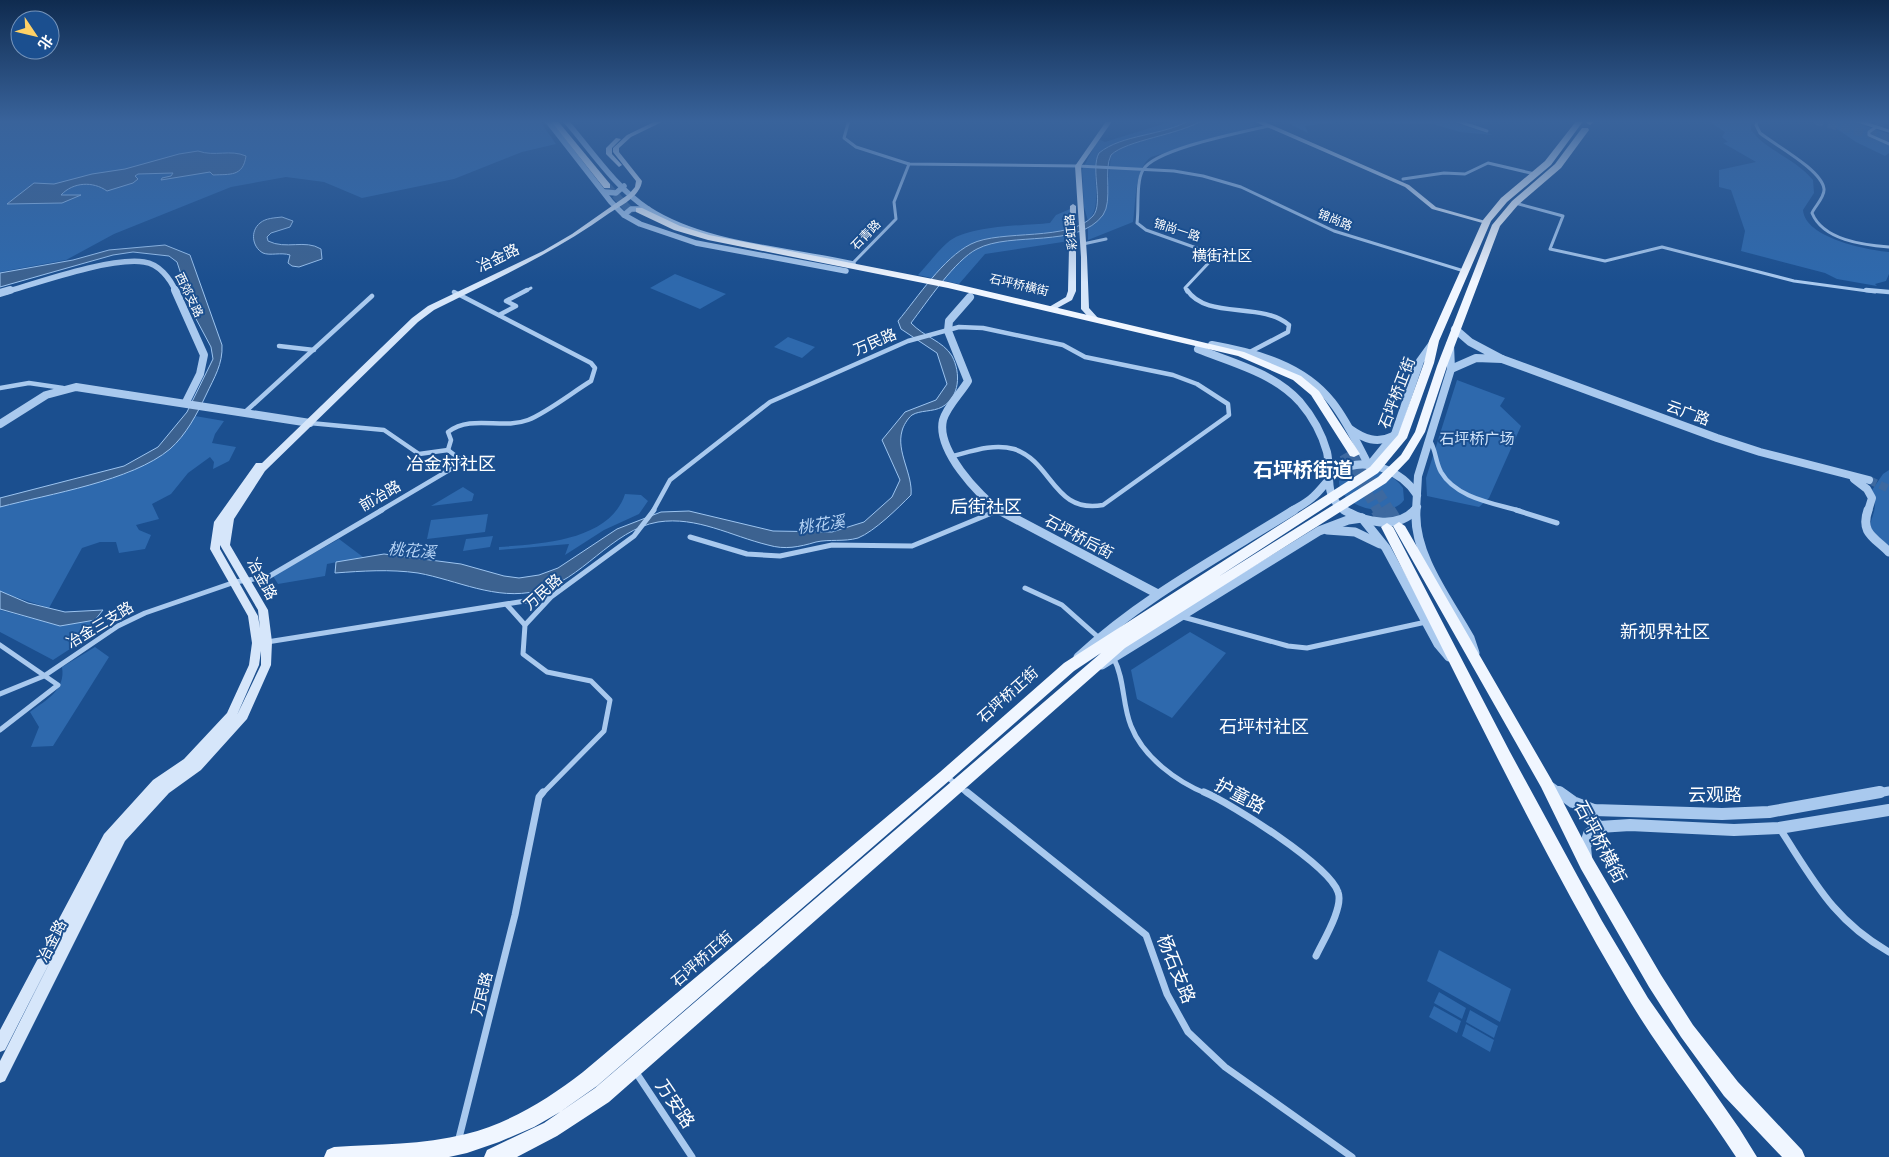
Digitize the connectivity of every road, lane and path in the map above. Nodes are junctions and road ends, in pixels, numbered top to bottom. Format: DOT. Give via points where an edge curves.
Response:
graph roads {
  1 [pos="596,174"];
  2 [pos="598,174"];
  3 [pos="598,174"];
  4 [pos="613,174"];
  5 [pos="625,174"];
  6 [pos="633,174"];
  7 [pos="905,174"];
  8 [pos="1075,174"];
  9 [pos="1142,174"];
  10 [pos="1196,174"];
  11 [pos="1381,174"];
  12 [pos="1389,174"];
  13 [pos="1438,174"];
  14 [pos="1535,174"];
  15 [pos="1548,174"];
  16 [pos="1815,174"];
  17 [pos="1403,180"];
  18 [pos="608,187"];
  19 [pos="628,191"];
  20 [pos="1514,203"];
  21 [pos="613,204"];
  22 [pos="636,212"];
  23 [pos="1487,221"];
  24 [pos="1106,239"];
  25 [pos="1080,243"];
  26 [pos="1889,247"];
  27 [pos="1074,258"];
  28 [pos="1084,258"];
  29 [pos="849,267"];
  30 [pos="867,269"];
  31 [pos="1464,271"];
  32 [pos="922,283"];
  33 [pos="531,288"];
  34 [pos="946,288"];
  35 [pos="1889,292"];
  36 [pos="0,293"];
  37 [pos="456,293"];
  38 [pos="372,296"];
  39 [pos="970,298"];
  40 [pos="1069,298"];
  41 [pos="1085,301"];
  42 [pos="1052,309"];
  43 [pos="499,315"];
  44 [pos="1094,318"];
  45 [pos="1455,329"];
  46 [pos="946,332"];
  47 [pos="1434,341"];
  48 [pos="279,346"];
  49 [pos="1200,346"];
  50 [pos="1479,348"];
  51 [pos="314,350"];
  52 [pos="1248,353"];
  53 [pos="1482,357"];
  54 [pos="1502,359"];
  55 [pos="1441,366"];
  56 [pos="0,388"];
  57 [pos="63,388"];
  58 [pos="137,395"];
  59 [pos="186,402"];
  60 [pos="224,409"];
  61 [pos="244,413"];
  62 [pos="306,423"];
  63 [pos="0,424"];
  64 [pos="1350,428"];
  65 [pos="1395,434"];
  66 [pos="1429,438"];
  67 [pos="448,450"];
  68 [pos="1349,454"];
  69 [pos="953,456"];
  70 [pos="1369,466"];
  71 [pos="1845,474"];
  72 [pos="1330,478"];
  73 [pos="1869,480"];
  74 [pos="1417,495"];
  75 [pos="1417,507"];
  76 [pos="998,510"];
  77 [pos="1362,518"];
  78 [pos="1557,523"];
  79 [pos="1319,531"];
  80 [pos="690,537"];
  81 [pos="1386,548"];
  82 [pos="1889,552"];
  83 [pos="246,581"];
  84 [pos="236,582"];
  85 [pos="1025,588"];
  86 [pos="1156,593"];
  87 [pos="550,597"];
  88 [pos="507,605"];
  89 [pos="1182,617"];
  90 [pos="1426,622"];
  91 [pos="525,625"];
  92 [pos="1098,637"];
  93 [pos="262,643"];
  94 [pos="0,645"];
  95 [pos="1114,659"];
  96 [pos="1075,671"];
  97 [pos="1462,671"];
  98 [pos="1482,673"];
  99 [pos="44,676"];
  100 [pos="0,694"];
  101 [pos="0,730"];
  102 [pos="952,781"];
  103 [pos="1546,783"];
  104 [pos="1889,791"];
  105 [pos="1594,810"];
  106 [pos="1889,810"];
  107 [pos="1599,827"];
  108 [pos="1779,828"];
  109 [pos="1587,864"];
  110 [pos="1889,952"];
  111 [pos="1316,956"];
  112 [pos="0,1043"];
  113 [pos="633,1068"];
  114 [pos="0,1076"];
  115 [pos="455,1151"];
  116 [pos="334,1157"];
  117 [pos="494,1157"];
  118 [pos="692,1157"];
  119 [pos="1352,1157"];
  120 [pos="1747,1157"];
  121 [pos="1795,1157"];
  1 -- 18 [label="street"];
  2 -- 18 [label="main road"];
  3 -- 18 [label="main road"];
  4 -- 19 [label="street"];
  5 -- 19 [label="main road" via="632,182"];
  6 -- 19 [label="main road" via="638,187"];
  7 -- 29 [label="street, 石青路" via="894,202 896,219"];
  8 -- 25 [label="main road, 彩虹路"];
  9 -- 52 [label="street, 锦尚一路" via="1137,223 1146,230 1216,255 1185,288 1186,294 1200,303 1225,309 1278,316 1289,325 1288,332"];
  10 -- 31 [label="street, 锦尚路" via="1229,182 1334,232"];
  11 -- 23 [label="main road" via="1407,186 1434,208"];
  12 -- 17 [label="main road"];
  13 -- 17 [label="street"];
  14 -- 23 [label="main road, 石坪桥正街" via="1504,200"];
  15 -- 20 [label="main road, 石坪桥正街"];
  16 -- 26 [label="street" via="1824,192 1812,212 1817,223 1848,240"];
  17 -- 23 [label="main road" via="1424,191 1441,209"];
  18 -- 19 [label="street" via="616,192"];
  18 -- 21 [label="street"];
  19 -- 21 [label="main road, 冶金路"];
  19 -- 22 [label="street"];
  20 -- 35 [label="street" via="1563,216 1550,249 1605,260 1662,247 1794,281"];
  20 -- 45 [label="main road, 石坪桥正街" via="1496,225"];
  21 -- 22 [label="street"];
  21 -- 37 [label="main road, 冶金路" via="553,248"];
  22 -- 29 [label="street"];
  22 -- 29 [label="main road, 石坪桥横街" via="663,227 703,239"];
  22 -- 30 [label="main road, 石坪桥横街" via="708,237"];
  23 -- 31 [label="main road, 石坪桥正街"];
  24 -- 25 [label="street"];
  25 -- 27 [label="main road, 彩虹路"];
  25 -- 28 [label="main road, 彩虹路"];
  27 -- 28 [label="main road"];
  27 -- 40 [label="main road, 彩虹路"];
  28 -- 41 [label="main road, 彩虹路"];
  29 -- 30 [label="street"];
  29 -- 32 [label="main road, 石坪桥横街"];
  30 -- 32 [label="main road, 石坪桥横街"];
  31 -- 47 [label="main road, 石坪桥正街"];
  32 -- 34 [label="main road, 石坪桥横街"];
  33 -- 43 [label="street" via="506,301 516,306"];
  34 -- 39 [label="main road, 石坪桥横街"];
  34 -- 42 [label="main road, 石坪桥横街"];
  36 -- 59 [label="street, 西郊支路" via="113,263 145,262 169,276 204,354 197,383"];
  37 -- 43 [label="street"];
  37 -- 62 [label="main road, 冶金路" via="415,320"];
  38 -- 51 [label="street"];
  39 -- 46 [label="street" via="949,321"];
  39 -- 49 [label="main road, 石坪桥横街"];
  40 -- 41 [label="main road" via="1072,302"];
  40 -- 42 [label="main road"];
  41 -- 44 [label="main road, 彩虹路" via="1084,309"];
  42 -- 44 [label="main road, 石坪桥横街"];
  43 -- 67 [label="street" via="591,363 595,368 594,374 591,381 528,420 453,427 448,432 451,440"];
  44 -- 49 [label="main road, 石坪桥横街"];
  45 -- 50 [label="street"];
  45 -- 55 [label="main road, 石坪桥正街"];
  46 -- 69 [label="street, 石坪桥后街" via="968,381 943,421 944,438"];
  46 -- 69 [label="street, 万民路" via="971,326 983,328 1063,345 1085,358 1173,374 1197,384 1228,404 1229,415 1103,505 1082,507 1066,497 1028,458 1014,449 994,447"];
  46 -- 87 [label="street, 万民路" via="908,341 770,402 670,480 658,505 634,536"];
  47 -- 55 [label="main road, 石坪桥正街"];
  47 -- 65 [label="street" via="1420,361"];
  48 -- 51 [label="street"];
  49 -- 52 [label="street"];
  49 -- 68 [label="main road, 石坪桥横街" via="1265,368 1292,381 1307,394"];
  49 -- 72 [label="street" via="1278,383 1299,401 1324,443"];
  50 -- 53 [label="street" via="1472,350"];
  50 -- 54 [label="street"];
  51 -- 61 [label="street"];
  52 -- 64 [label="street" via="1274,361 1313,384 1331,401"];
  53 -- 54 [label="street"];
  53 -- 55 [label="street"];
  54 -- 71 [label="street, 云广路" via="1716,438"];
  55 -- 66 [label="street"];
  55 -- 96 [label="main road, 石坪桥正街" via="1420,432 1405,457 1382,480 1116,641"];
  56 -- 57 [label="street" via="29,383"];
  57 -- 58 [label="street"];
  57 -- 63 [label="street" via="48,393"];
  58 -- 59 [label="street"];
  59 -- 60 [label="street"];
  60 -- 61 [label="street"];
  61 -- 62 [label="street"];
  62 -- 67 [label="street" via="378,428 419,454"];
  62 -- 83 [label="main road, 冶金路" via="262,469 229,519 225,545"];
  62 -- 84 [label="main road, 冶金路" via="254,470 219,522 215,549"];
  64 -- 65 [label="street" via="1361,436 1376,440 1388,439"];
  64 -- 70 [label="street"];
  65 -- 70 [label="street"];
  66 -- 74 [label="street"];
  66 -- 78 [label="street" via="1437,448 1442,473 1456,488"];
  67 -- 83 [label="street, 前冶路" via="460,460 456,468 268,577"];
  69 -- 76 [label="street, 石坪桥后街" via="980,494"];
  70 -- 72 [label="street" via="1346,467"];
  70 -- 74 [label="street" via="1402,477"];
  71 -- 73 [label="street, 云广路"];
  71 -- 82 [label="street" via="1860,482 1870,494 1871,505 1865,528"];
  72 -- 77 [label="street" via="1329,490 1336,503"];
  72 -- 86 [label="street" via="1310,499"];
  74 -- 75 [label="street"];
  75 -- 77 [label="street" via="1409,517 1401,520 1381,522"];
  75 -- 98 [label="street" via="1415,527 1420,548 1470,638"];
  76 -- 80 [label="street" via="912,546 832,545 780,556 747,554"];
  76 -- 86 [label="street, 石坪桥后街"];
  77 -- 79 [label="street"];
  77 -- 81 [label="street"];
  79 -- 81 [label="street" via="1356,531"];
  79 -- 89 [label="street"];
  81 -- 90 [label="street"];
  83 -- 84 [label="street, 冶金三支路"];
  83 -- 93 [label="main road, 冶金路" via="263,610"];
  84 -- 93 [label="main road, 冶金路"];
  84 -- 99 [label="street, 冶金三支路" via="145,613 118,626"];
  85 -- 92 [label="street" via="1062,605"];
  86 -- 92 [label="street"];
  87 -- 88 [label="street"];
  87 -- 91 [label="street, 万民路"];
  88 -- 91 [label="street"];
  88 -- 93 [label="street"];
  89 -- 90 [label="street" via="1288,646 1307,648"];
  89 -- 95 [label="street"];
  90 -- 97 [label="street" via="1438,644"];
  91 -- 115 [label="street, 万民路" via="523,654 547,672 591,682 610,700 604,731 539,797 515,915"];
  92 -- 96 [label="street"];
  93 -- 112 [label="main road, 冶金路" via="231,716 188,762 157,784 108,838"];
  93 -- 114 [label="main road, 冶金路" via="266,665 243,716 197,767 164,789 121,837"];
  94 -- 99 [label="street"];
  95 -- 96 [label="street"];
  95 -- 111 [label="street, 护童路" via="1121,672 1131,726 1151,757 1188,786 1220,799 1257,821 1328,877 1339,894 1338,909"];
  96 -- 102 [label="main road, 石坪桥正街"];
  97 -- 98 [label="main road, 石坪桥横街" via="1393,526"];
  97 -- 120 [label="main road, 石坪桥横街" via="1518,784 1628,981 1662,1036"];
  98 -- 103 [label="main road, 石坪桥横街"];
  99 -- 100 [label="street, 冶金三支路"];
  99 -- 101 [label="street" via="58,685"];
  102 -- 113 [label="main road, 石坪桥正街"];
  102 -- 115 [label="main road, 石坪桥正街" via="558,1103 517,1126"];
  102 -- 119 [label="street, 杨石支路" via="1146,935 1167,994 1188,1032 1225,1066"];
  103 -- 105 [label="street, 云观路" via="1573,802"];
  103 -- 109 [label="main road, 石坪桥横街"];
  104 -- 105 [label="street, 云观路" via="1769,812 1712,814"];
  105 -- 107 [label="street" via="1591,818"];
  106 -- 108 [label="street, 云观路"];
  107 -- 108 [label="street, 云观路"];
  107 -- 109 [label="street" via="1590,834 1586,847"];
  108 -- 110 [label="street" via="1844,921"];
  109 -- 121 [label="main road, 石坪桥横街" via="1687,1031 1732,1089"];
  113 -- 117 [label="main road, 石坪桥正街" via="569,1120 526,1145"];
  113 -- 118 [label="street, 万安路"];
  115 -- 116 [label="main road, 石坪桥正街"];
}
